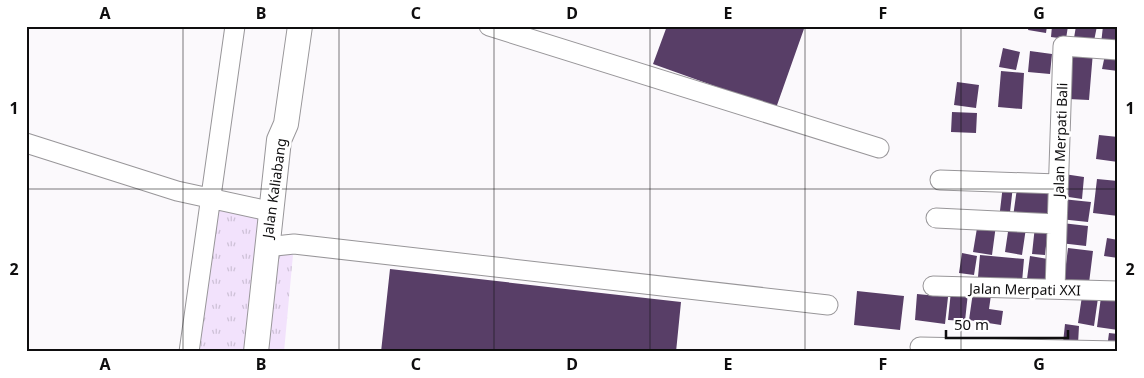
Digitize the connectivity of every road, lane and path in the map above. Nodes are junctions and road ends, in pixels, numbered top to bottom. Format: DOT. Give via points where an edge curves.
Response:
graph roads {
  1 [pos="235,26"];
  2 [pos="300,26"];
  3 [pos="489,26"];
  4 [pos="1118,50"];
  5 [pos="26,143"];
  6 [pos="880,148"];
  7 [pos="940,180"];
  8 [pos="1058,184"];
  9 [pos="211,198"];
  10 [pos="273,212"];
  11 [pos="936,218"];
  12 [pos="1057,224"];
  13 [pos="266,247"];
  14 [pos="933,286"];
  15 [pos="1055,289"];
  16 [pos="1118,291"];
  17 [pos="828,305"];
  18 [pos="920,347"];
  19 [pos="1118,351"];
  20 [pos="189,352"];
  21 [pos="256,352"];
  1 -- 9 [label="street"];
  2 -- 10 [label="main road, Jalan Kaliabang" via="286,124 279,140"];
  3 -- 6 [label="street"];
  4 -- 8 [label="street, Jalan Merpati Bali" via="1063,46"];
  5 -- 9 [label="street"];
  7 -- 8 [label="street"];
  8 -- 12 [label="street, Jalan Merpati Bali"];
  9 -- 10 [label="street"];
  9 -- 20 [label="street"];
  10 -- 13 [label="main road, Jalan Kaliabang"];
  11 -- 12 [label="street"];
  12 -- 15 [label="street, Jalan Merpati Bali"];
  13 -- 17 [label="street" via="294,244"];
  13 -- 21 [label="main road, Jalan Kaliabang"];
  14 -- 15 [label="street, Jalan Merpati XXI"];
  15 -- 16 [label="street, Jalan Merpati XXI"];
  18 -- 19 [label="street"];
}
